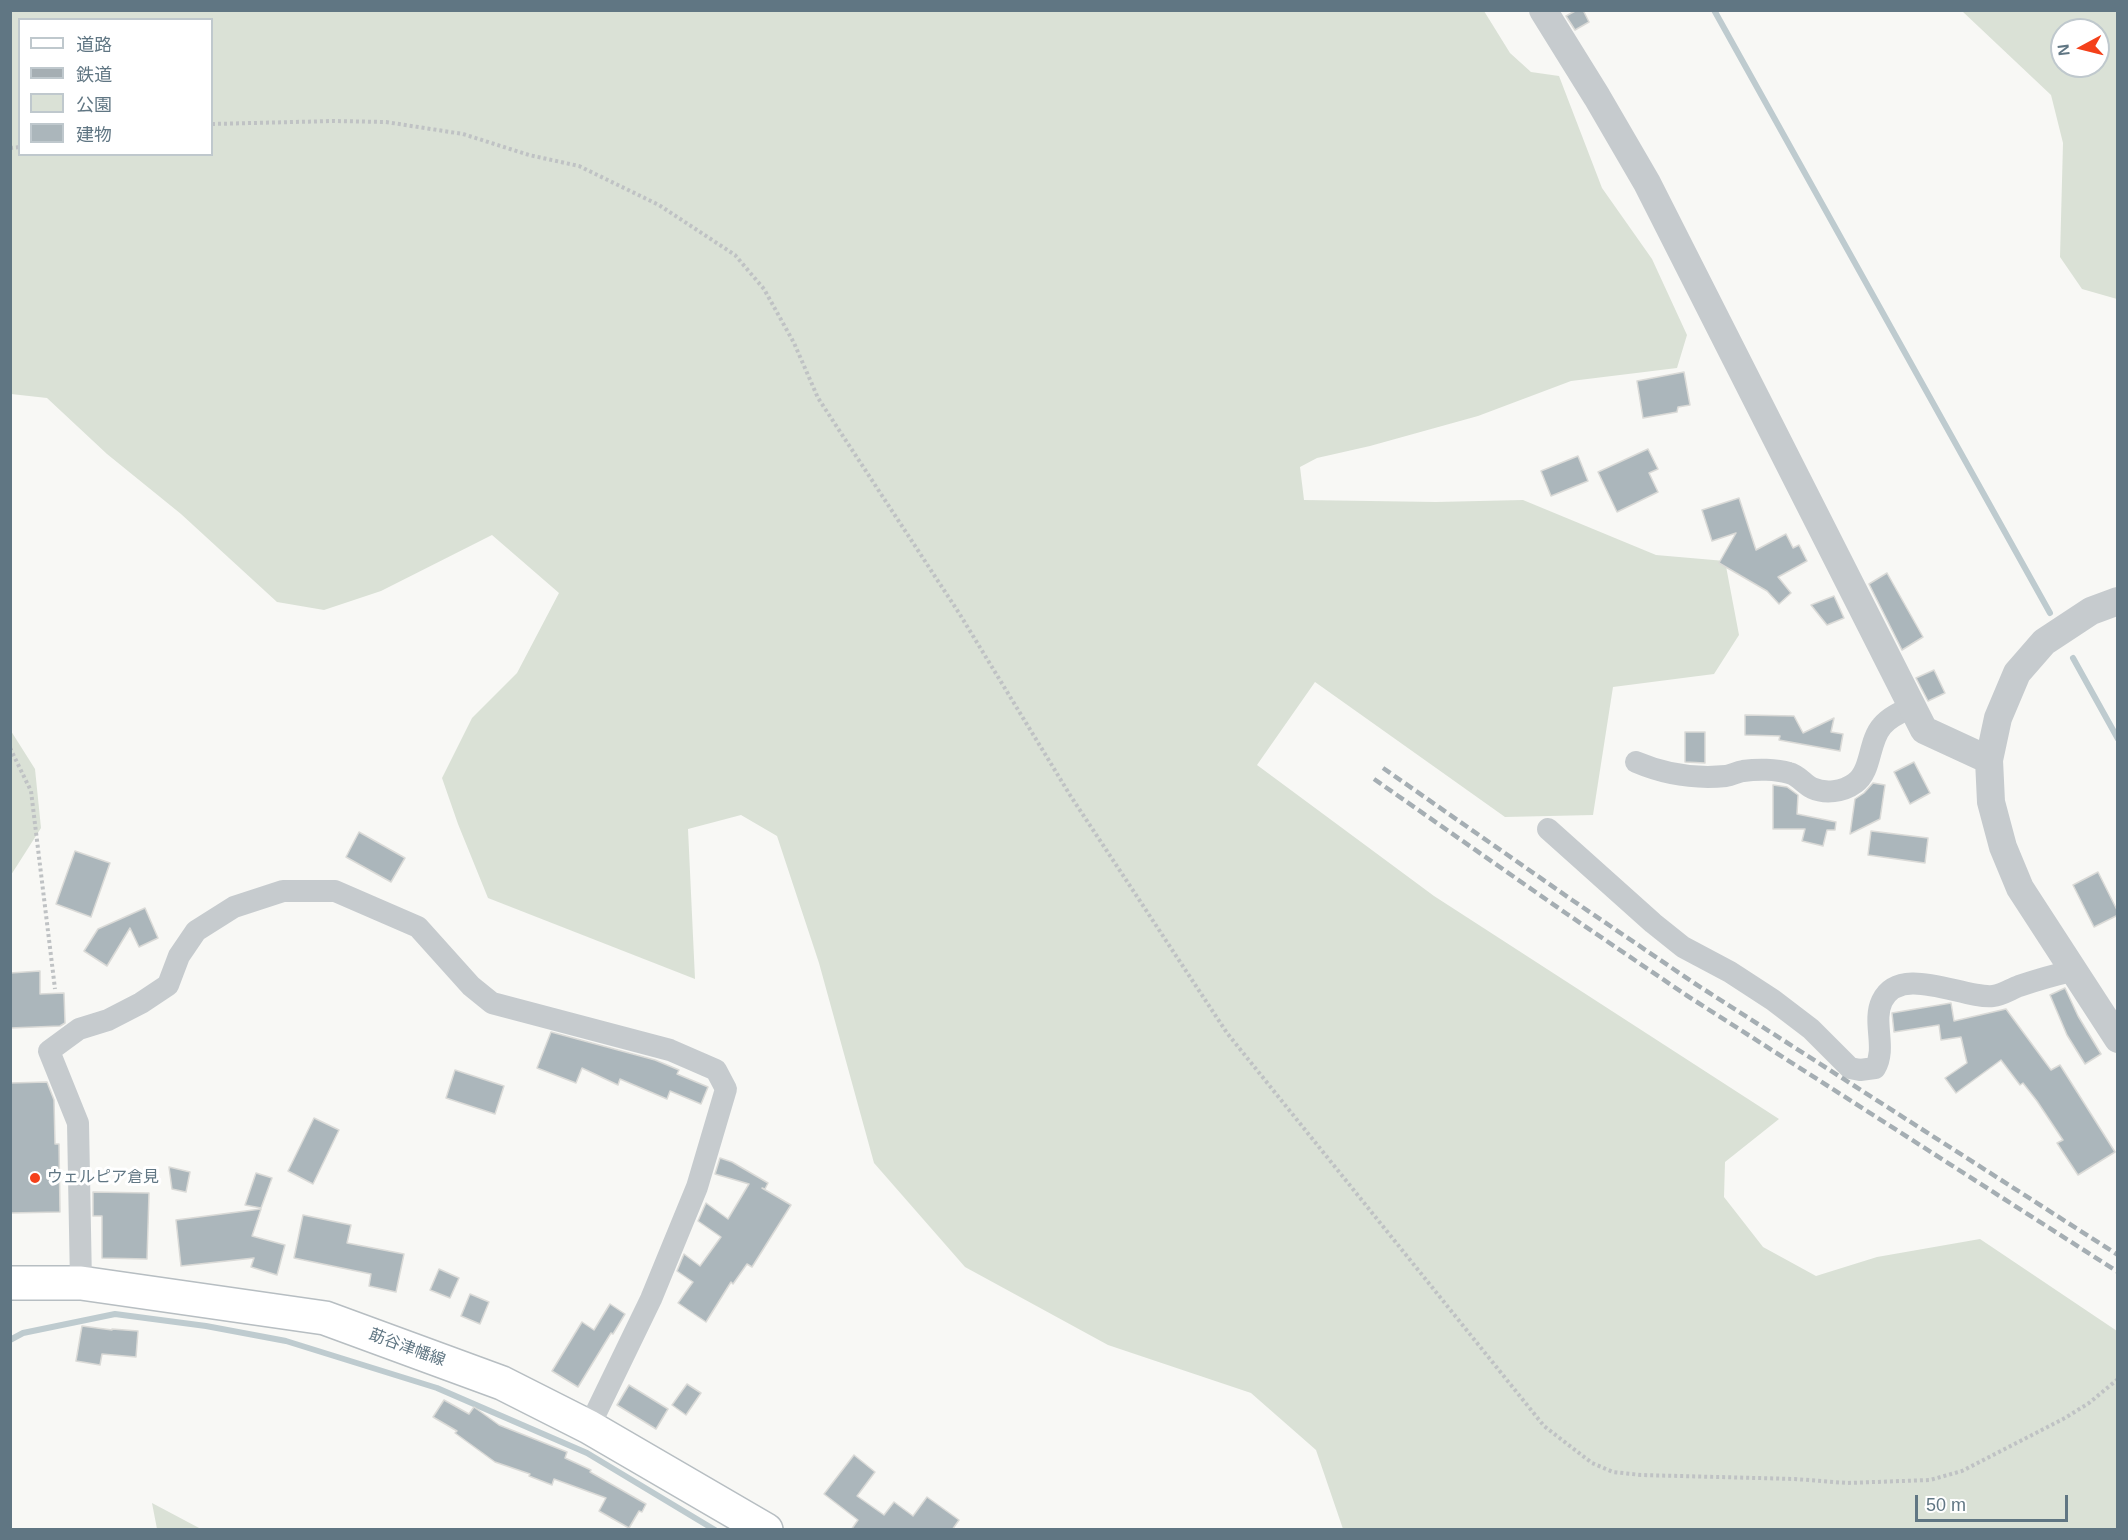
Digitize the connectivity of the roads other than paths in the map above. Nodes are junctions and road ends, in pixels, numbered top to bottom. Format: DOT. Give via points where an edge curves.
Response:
graph roads {
  1 [pos="1543,10"];
  2 [pos="2118,601"];
  3 [pos="1912,706"];
  4 [pos="1989,760"];
  5 [pos="1636,762"];
  6 [pos="1548,829"];
  7 [pos="2072,971"];
  8 [pos="2118,1039"];
  9 [pos="10,1283"];
  10 [pos="81,1283"];
  11 [pos="589,1426"];
  12 [pos="766,1530"];
  1 -- 3 [label="street" via="1647,183"];
  2 -- 4 [label="street" via="2091,611 2044,642 2017,673 1998,718"];
  3 -- 4 [label="street" via="1924,730"];
  3 -- 5 [label="street" via="1881,726 1863,777 1838,791 1824,792 1790,773 1760,770 1729,776 1676,774"];
  4 -- 7 [label="street" via="1991,802 2003,846 2020,888"];
  6 -- 7 [label="street" via="1683,947 1773,1000 1811,1029 1850,1068 1875,1068 1881,1058 1881,1003 1887,993 1899,986 1913,982 1977,996 1996,996"];
  7 -- 8 [label="street"];
  9 -- 10 [label="main road, 莇谷津幡線"];
  10 -- 11 [label="main road, 莇谷津幡線" via="325,1318 502,1383"];
  10 -- 11 [label="street" via="78,1123 49,1051 79,1029 141,1004 168,985 179,956 196,931 234,907 283,891 335,891 418,927 471,986 492,1003 670,1050 716,1070 726,1089 698,1187 651,1299"];
  11 -- 12 [label="main road, 莇谷津幡線"];
}
